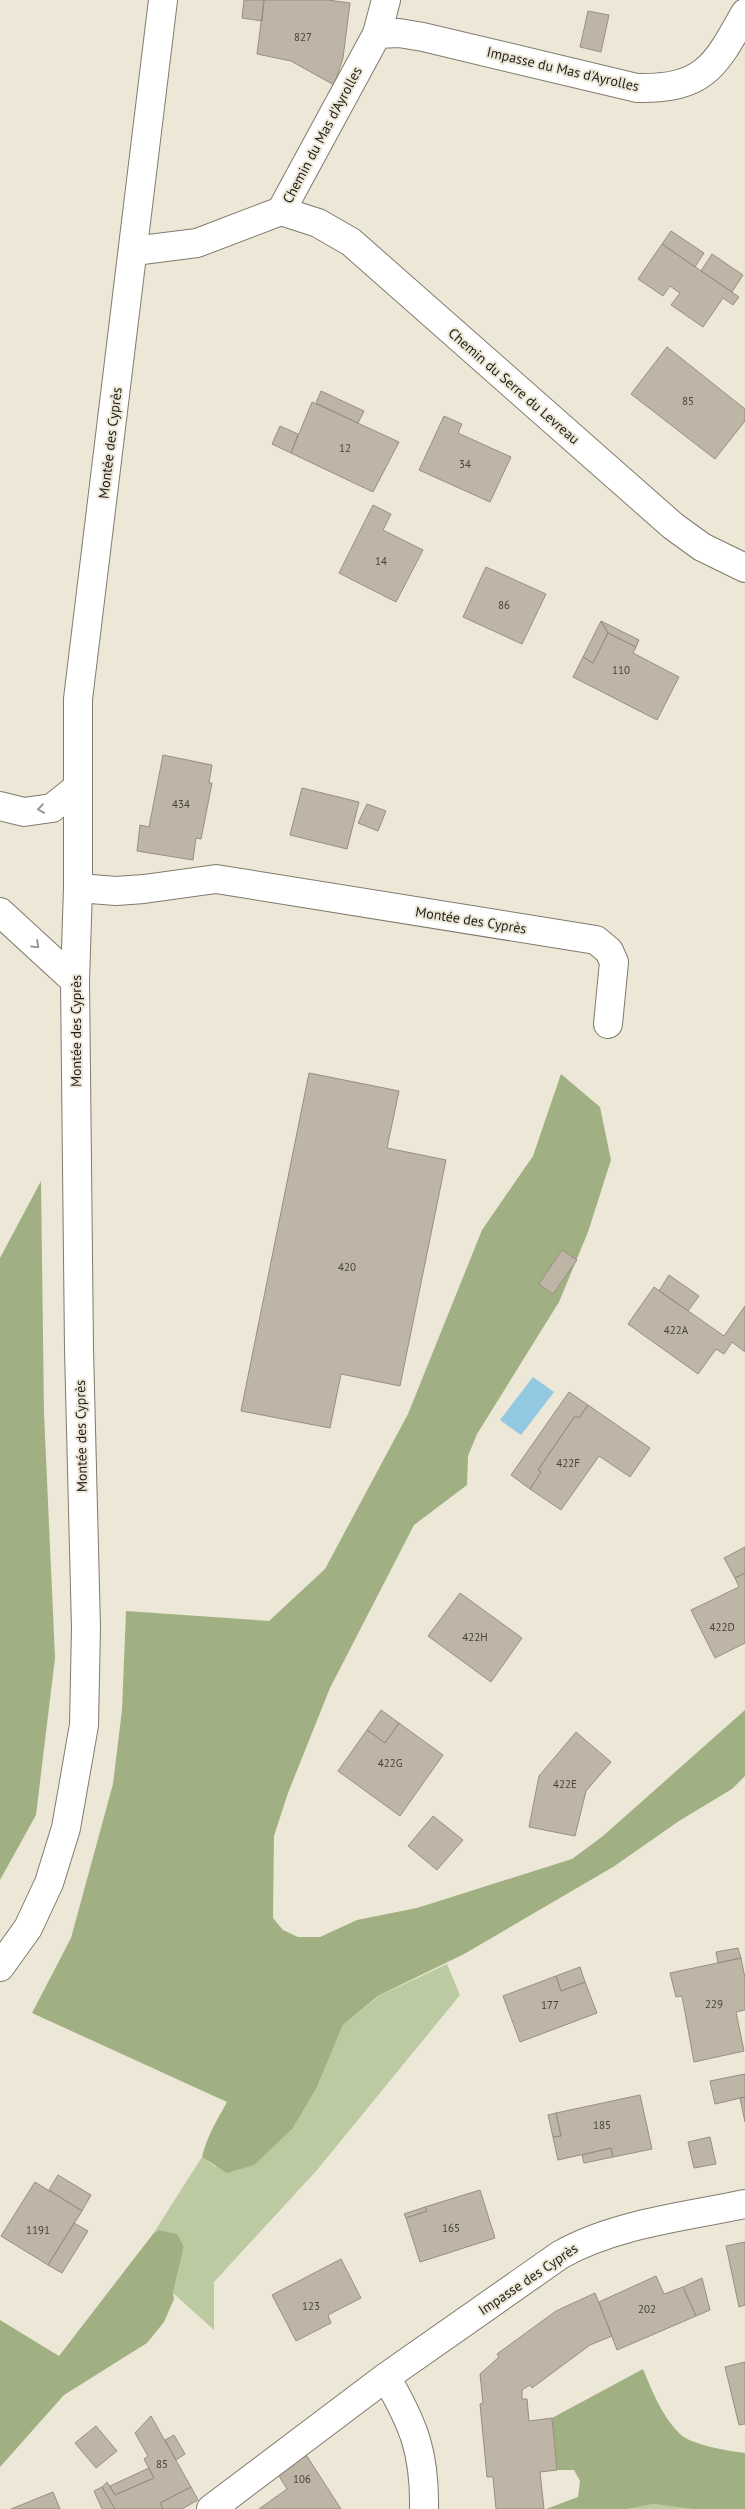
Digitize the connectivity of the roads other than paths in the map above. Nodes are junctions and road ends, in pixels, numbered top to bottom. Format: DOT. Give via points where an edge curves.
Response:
graph roads {
  1 [pos="164,0"];
  2 [pos="386,0"];
  3 [pos="745,13"];
  4 [pos="377,34"];
  5 [pos="281,211"];
  6 [pos="134,251"];
  7 [pos="745,568"];
  8 [pos="77,788"];
  9 [pos="0,806"];
  10 [pos="78,888"];
  11 [pos="0,912"];
  12 [pos="75,981"];
  13 [pos="608,1024"];
  14 [pos="0,1966"];
  15 [pos="745,2204"];
  16 [pos="386,2377"];
  17 [pos="211,2509"];
  18 [pos="424,2509"];
  1 -- 6 [label="street, Montée des Cyprès"];
  2 -- 4 [label="street, Chemin du Mas d'Ayrolles"];
  3 -- 4 [label="street, Impasse du Mas d'Ayrolles" via="721,56 704,73 680,84 658,88 637,88 422,37"];
  4 -- 5 [label="street, Chemin du Mas d'Ayrolles"];
  5 -- 6 [label="street, Chemin du Mas d'Ayrolles" via="197,243"];
  5 -- 7 [label="street, Chemin du Serre du Levreau" via="318,223 351,242 673,526 702,547"];
  6 -- 8 [label="street, Montée des Cyprès" via="78,700"];
  8 -- 9 [label="street, one-way" via="52,808 24,812"];
  8 -- 10 [label="street, Montée des Cyprès"];
  10 -- 12 [label="street, Montée des Cyprès"];
  10 -- 13 [label="street, Montée des Cyprès" via="144,890 216,879 596,940 609,951 614,962"];
  11 -- 12 [label="street, one-way"];
  12 -- 14 [label="street, Montée des Cyprès" via="86,1628 84,1725 66,1828 49,1883 28,1928"];
  15 -- 16 [label="street, Impasse des Cyprès" via="610,2233 583,2242"];
  16 -- 17 [label="street, Impasse des Cyprès"];
  16 -- 18 [label="street" via="408,2414 418,2445 423,2470"];
}
